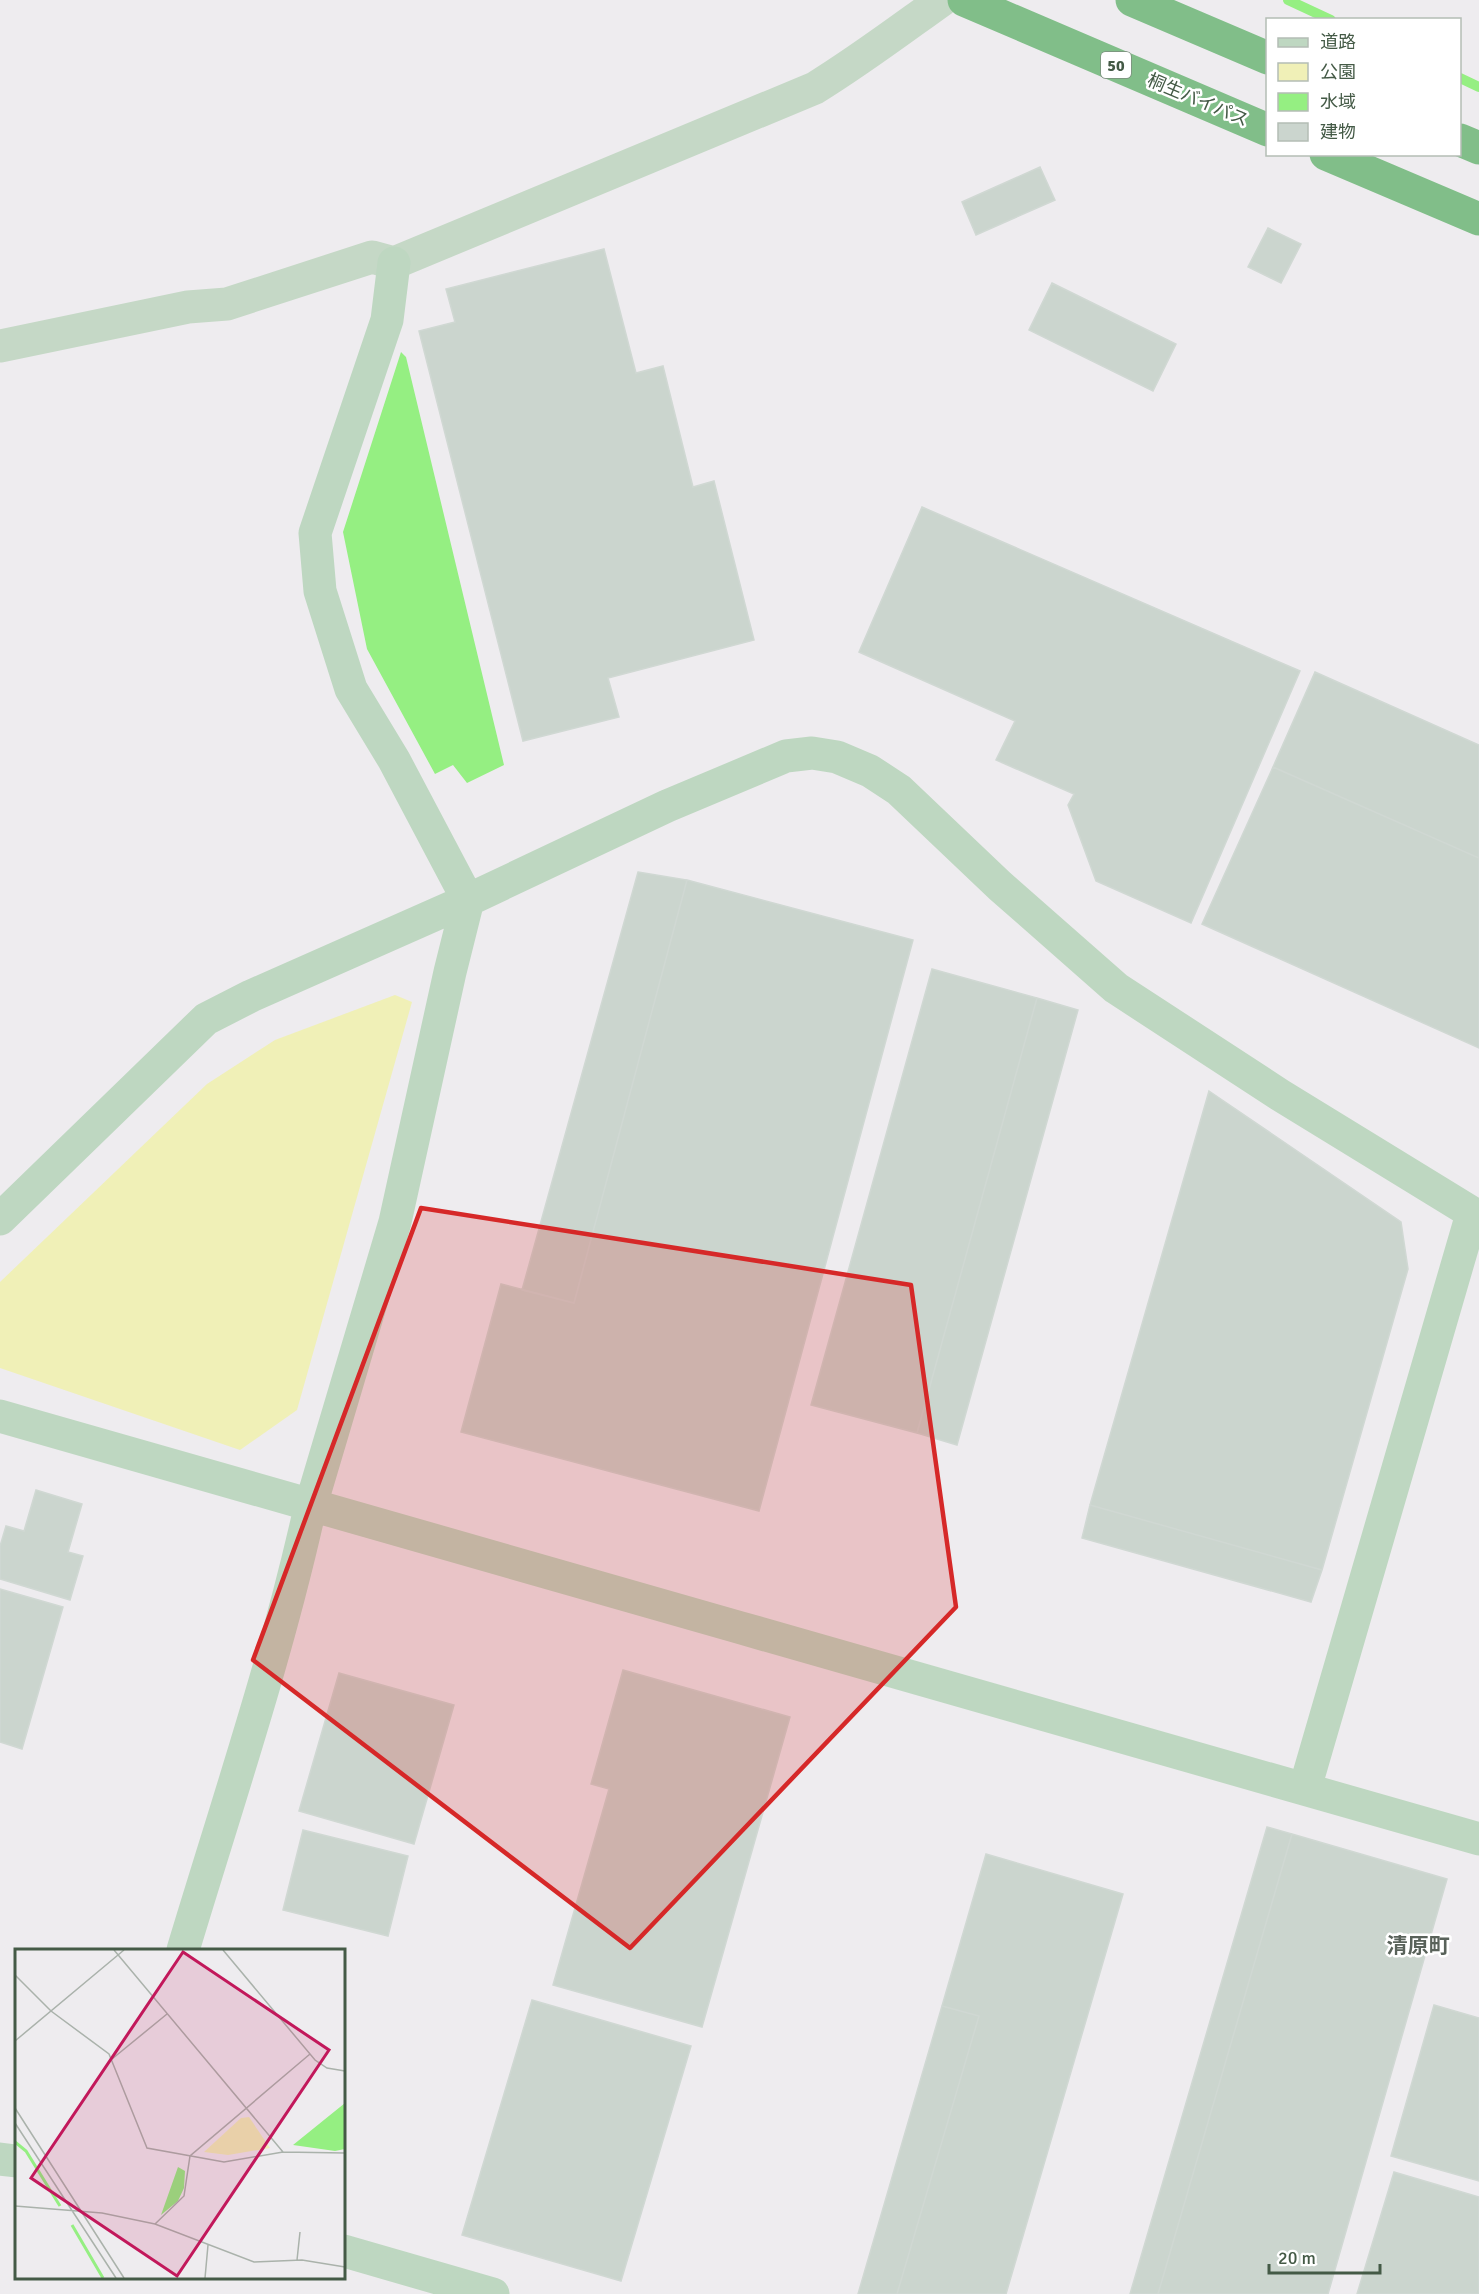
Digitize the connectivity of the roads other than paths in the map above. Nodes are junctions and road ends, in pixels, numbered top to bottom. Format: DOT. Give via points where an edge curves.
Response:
graph roads {
  1 [pos="942,0"];
  2 [pos="964,0"];
  3 [pos="1132,0"];
  4 [pos="1266,57"];
  5 [pos="1266,128"];
  6 [pos="1461,140"];
  7 [pos="1479,148"];
  8 [pos="1331,156"];
  9 [pos="1479,219"];
  10 [pos="394,263"];
  11 [pos="0,346"];
  12 [pos="468,900"];
  13 [pos="1476,1215"];
  14 [pos="0,1219"];
  15 [pos="0,1416"];
  16 [pos="310,1508"];
  17 [pos="1305,1788"];
  18 [pos="1479,1839"];
  19 [pos="183,1949"];
  20 [pos="0,2159"];
  21 [pos="15,2161"];
  22 [pos="345,2251"];
  23 [pos="493,2294"];
  1 -- 10 [label="street" via="815,88"];
  2 -- 5 [label="highway, 桐生バイパス / 50"];
  3 -- 4 [label="highway"];
  6 -- 7 [label="highway"];
  8 -- 9 [label="highway"];
  10 -- 11 [label="street" via="372,257 227,304 188,307"];
  10 -- 12 [label="street" via="387,320 315,533 320,591 351,689 394,760"];
  12 -- 13 [label="street" via="667,806 786,756 812,753 837,757 870,771 899,790 1116,988 1280,1095"];
  12 -- 14 [label="street" via="206,1019"];
  12 -- 16 [label="street" via="395,1222"];
  13 -- 17 [label="street"];
  15 -- 16 [label="street"];
  16 -- 17 [label="street"];
  16 -- 19 [label="street"];
  17 -- 18 [label="street"];
  20 -- 21 [label="street"];
  22 -- 23 [label="street"];
}
